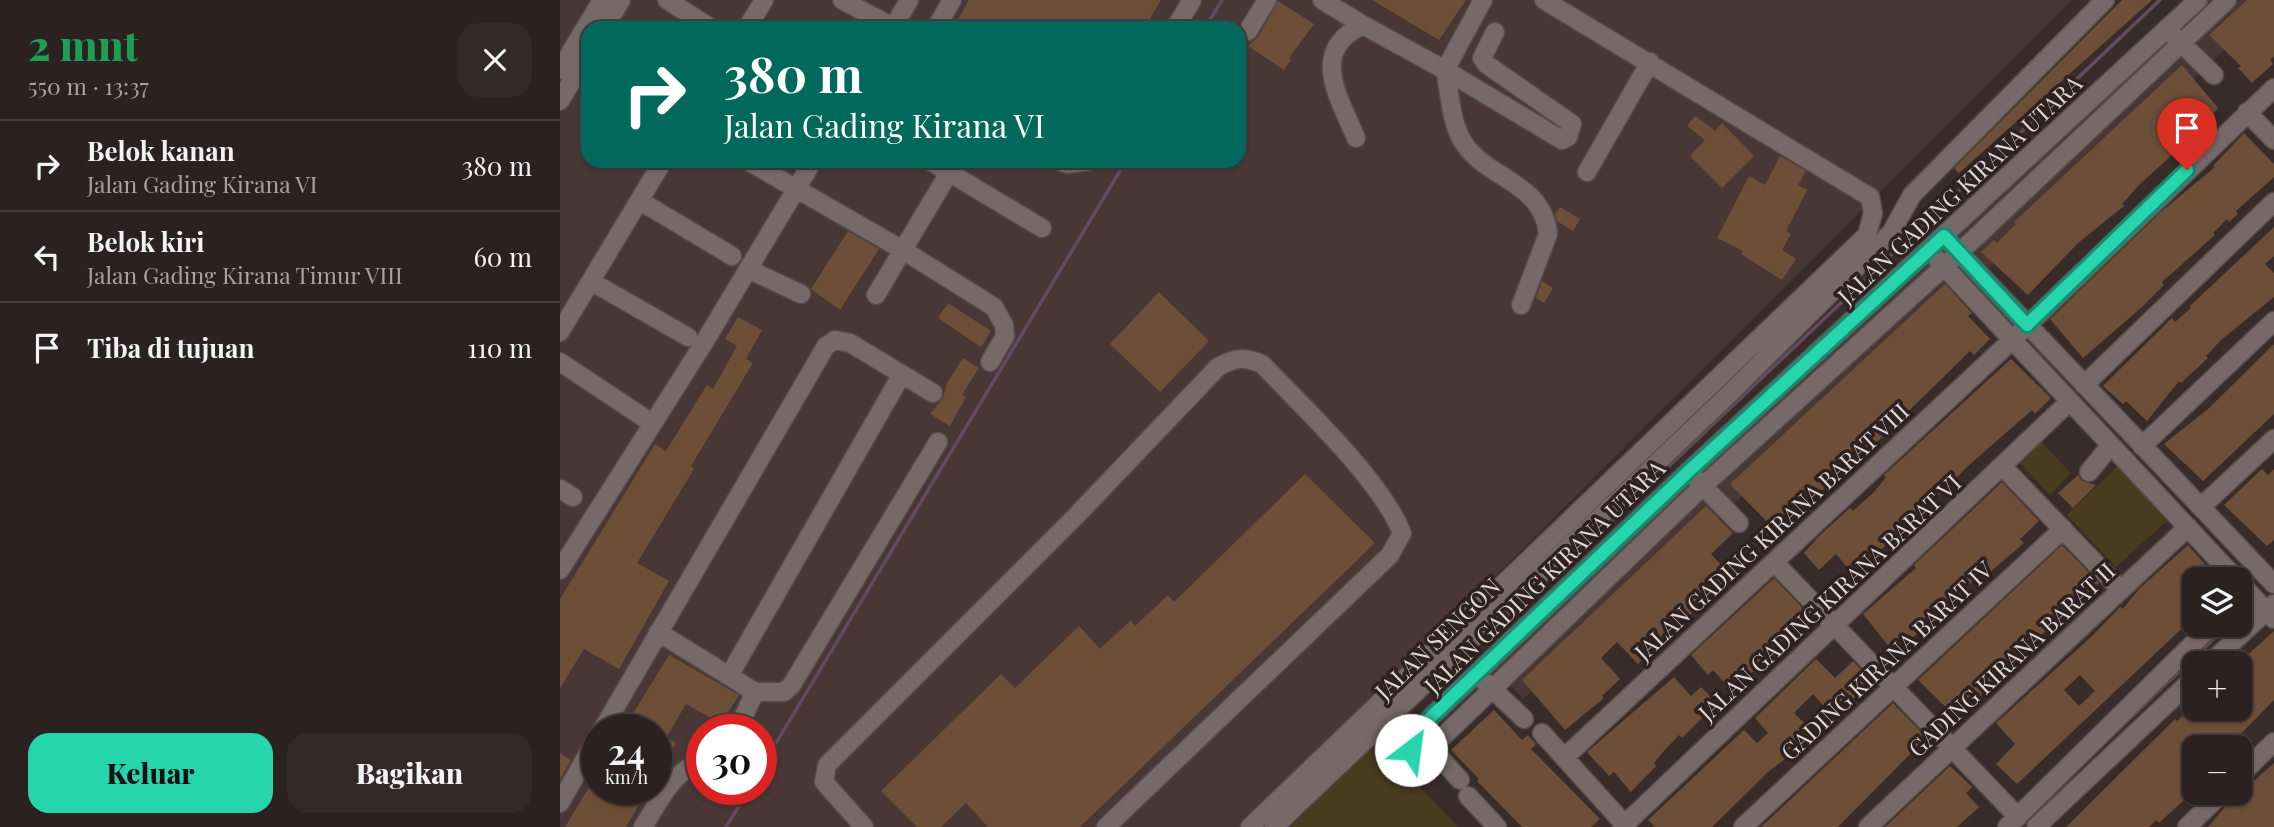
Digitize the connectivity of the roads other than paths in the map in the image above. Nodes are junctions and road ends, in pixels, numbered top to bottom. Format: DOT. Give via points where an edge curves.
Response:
graph roads {
  1 [pos="602,0"];
  2 [pos="621,0"];
  3 [pos="667,0"];
  4 [pos="764,0"];
  5 [pos="842,0"];
  6 [pos="909,0"];
  7 [pos="952,0"];
  8 [pos="1192,0"];
  9 [pos="1267,0"];
  10 [pos="1322,0"];
  11 [pos="1483,0"];
  12 [pos="1544,0"];
  13 [pos="2105,0"];
  14 [pos="2198,0"];
  15 [pos="2227,0"];
  16 [pos="589,21"];
  17 [pos="608,21"];
  18 [pos="700,21"];
  19 [pos="751,21"];
  20 [pos="880,21"];
  21 [pos="897,21"];
  22 [pos="940,21"];
  23 [pos="1179,21"];
  24 [pos="1363,25"];
  25 [pos="2167,29"];
  26 [pos="1248,30"];
  27 [pos="1496,32"];
  28 [pos="581,35"];
  29 [pos="2182,44"];
  30 [pos="1650,62"];
  31 [pos="581,66"];
  32 [pos="560,70"];
  33 [pos="1445,70"];
  34 [pos="2214,75"];
  35 [pos="2274,88"];
  36 [pos="560,101"];
  37 [pos="2247,112"];
  38 [pos="1356,138"];
  39 [pos="2274,139"];
  40 [pos="659,168"];
  41 [pos="759,168"];
  42 [pos="809,168"];
  43 [pos="952,168"];
  44 [pos="954,168"];
  45 [pos="1587,172"];
  46 [pos="795,191"];
  47 [pos="640,201"];
  48 [pos="2274,202"];
  49 [pos="1042,228"];
  50 [pos="1944,236"];
  51 [pos="903,250"];
  52 [pos="1928,250"];
  53 [pos="1959,253"];
  54 [pos="732,256"];
  55 [pos="1944,266"];
  56 [pos="748,269"];
  57 [pos="592,282"];
  58 [pos="801,294"];
  59 [pos="876,295"];
  60 [pos="1521,305"];
  61 [pos="2274,321"];
  62 [pos="2027,325"];
  63 [pos="560,331"];
  64 [pos="688,337"];
  65 [pos="2011,341"];
  66 [pos="560,362"];
  67 [pos="990,362"];
  68 [pos="902,374"];
  69 [pos="2084,385"];
  70 [pos="933,393"];
  71 [pos="2069,402"];
  72 [pos="2113,415"];
  73 [pos="652,423"];
  74 [pos="2097,430"];
  75 [pos="2274,439"];
  76 [pos="938,442"];
  77 [pos="2111,445"];
  78 [pos="2142,446"];
  79 [pos="2003,467"];
  80 [pos="1689,471"];
  81 [pos="2089,472"];
  82 [pos="1703,486"];
  83 [pos="2201,507"];
  84 [pos="1739,523"];
  85 [pos="2188,527"];
  86 [pos="2063,529"];
  87 [pos="1774,562"];
  88 [pos="560,570"];
  89 [pos="2270,576"];
  90 [pos="2121,590"];
  91 [pos="2254,598"];
  92 [pos="1835,623"];
  93 [pos="657,632"];
  94 [pos="2200,637"];
  95 [pos="2218,651"];
  96 [pos="1478,674"];
  97 [pos="729,676"];
  98 [pos="1894,684"];
  99 [pos="1492,689"];
  100 [pos="2182,689"];
  101 [pos="755,692"];
  102 [pos="611,714"];
  103 [pos="745,714"];
  104 [pos="1524,719"];
  105 [pos="1542,733"];
  106 [pos="2274,743"];
  107 [pos="1953,746"];
  108 [pos="1431,748"];
  109 [pos="1564,757"];
  110 [pos="2252,764"];
  111 [pos="581,766"];
  112 [pos="686,768"];
  113 [pos="1460,780"];
  114 [pos="1468,796"];
  115 [pos="560,803"];
  116 [pos="2210,805"];
  117 [pos="2012,822"];
  118 [pos="1625,826"];
  119 [pos="643,827"];
  120 [pos="864,827"];
  121 [pos="1106,827"];
  122 [pos="1250,827"];
  123 [pos="1274,827"];
  124 [pos="1497,827"];
  125 [pos="1743,827"];
  126 [pos="1868,827"];
  127 [pos="2036,827"];
  128 [pos="2187,827"];
  1 -- 16 [label="street"];
  2 -- 17 [label="street"];
  3 -- 18 [label="street"];
  4 -- 19 [label="street"];
  5 -- 20 [label="street"];
  6 -- 21 [label="street"];
  7 -- 22 [label="street"];
  8 -- 23 [label="street"];
  9 -- 26 [label="street"];
  10 -- 24 [label="street"];
  11 -- 33 [label="street"];
  12 -- 30 [label="street"];
  13 -- 123 [label="street, JALAN SENGON" via="1912,195 1891,233 1724,399"];
  14 -- 25 [label="street, JALAN GADING KIRANA UTARA"];
  15 -- 29 [label="street, JALAN GADING KIRANA UTARA"];
  24 -- 33 [label="street"];
  24 -- 38 [label="street" via="1348,32 1330,60 1331,77"];
  25 -- 29 [label="street"];
  25 -- 50 [label="street, JALAN GADING KIRANA UTARA"];
  27 -- 33 [label="street" via="1482,58 1486,64 1572,124 1568,137 1562,140"];
  28 -- 32 [label="street"];
  29 -- 34 [label="street"];
  29 -- 53 [label="street, JALAN GADING KIRANA UTARA"];
  30 -- 45 [label="street"];
  30 -- 122 [label="street" via="1870,197 1873,213 1867,235"];
  31 -- 36 [label="street"];
  33 -- 60 [label="street" via="1463,142 1538,203 1547,223 1548,234"];
  35 -- 37 [label="street, JALAN GADING KIRANA BARAT VIII"];
  37 -- 39 [label="street"];
  37 -- 62 [label="street, JALAN GADING KIRANA BARAT VIII"];
  40 -- 47 [label="street"];
  41 -- 46 [label="street"];
  42 -- 46 [label="street"];
  43 -- 51 [label="street"];
  44 -- 49 [label="street"];
  46 -- 51 [label="street"];
  46 -- 56 [label="street"];
  47 -- 54 [label="street"];
  47 -- 57 [label="street"];
  48 -- 69 [label="street"];
  50 -- 52 [label="street, JALAN GADING KIRANA UTARA"];
  50 -- 53 [label="street"];
  51 -- 59 [label="street"];
  51 -- 67 [label="street" via="994,307 1005,336"];
  52 -- 55 [label="street"];
  52 -- 80 [label="street, JALAN GADING KIRANA UTARA"];
  53 -- 55 [label="street, JALAN GADING KIRANA UTARA"];
  53 -- 62 [label="street"];
  55 -- 65 [label="street"];
  55 -- 82 [label="street, JALAN GADING KIRANA UTARA"];
  56 -- 58 [label="street"];
  56 -- 73 [label="street"];
  57 -- 63 [label="street"];
  57 -- 64 [label="street"];
  61 -- 78 [label="street"];
  62 -- 65 [label="street, JALAN GADING KIRANA BARAT VIII"];
  62 -- 69 [label="street"];
  65 -- 71 [label="street"];
  65 -- 87 [label="street, JALAN GADING KIRANA BARAT VIII"];
  66 -- 73 [label="street"];
  68 -- 70 [label="street"];
  68 -- 93 [label="street" via="850,343 835,340 826,346"];
  68 -- 97 [label="street"];
  69 -- 72 [label="street"];
  71 -- 74 [label="street"];
  71 -- 79 [label="street, JALAN GADING KIRANA BARAT VI"];
  72 -- 74 [label="street"];
  72 -- 78 [label="street"];
  73 -- 88 [label="street"];
  74 -- 77 [label="street"];
  75 -- 83 [label="street"];
  76 -- 101 [label="street" via="791,686 777,694"];
  77 -- 81 [label="street"];
  77 -- 85 [label="street"];
  78 -- 83 [label="street"];
  79 -- 86 [label="street"];
  79 -- 92 [label="street, JALAN GADING KIRANA BARAT VI"];
  80 -- 82 [label="street"];
  80 -- 96 [label="street, JALAN GADING KIRANA UTARA"];
  82 -- 84 [label="street"];
  82 -- 99 [label="street, JALAN GADING KIRANA UTARA"];
  83 -- 89 [label="street"];
  85 -- 90 [label="street, GADING KIRANA BARAT II"];
  85 -- 91 [label="street"];
  86 -- 90 [label="street"];
  86 -- 98 [label="street, GADING KIRANA BARAT IV"];
  87 -- 92 [label="street"];
  87 -- 109 [label="street, JALAN GADING KIRANA BARAT VIII"];
  89 -- 91 [label="street"];
  90 -- 107 [label="street, GADING KIRANA BARAT II"];
  91 -- 95 [label="street"];
  92 -- 98 [label="street"];
  92 -- 118 [label="street, JALAN GADING KIRANA BARAT VI"];
  93 -- 97 [label="street"];
  93 -- 102 [label="street"];
  94 -- 117 [label="street"];
  96 -- 99 [label="street"];
  96 -- 108 [label="street, JALAN GADING KIRANA UTARA" via="1421,728 1411,750 1421,753"];
  97 -- 101 [label="street"];
  98 -- 107 [label="street"];
  98 -- 125 [label="street, GADING KIRANA BARAT IV"];
  99 -- 104 [label="street"];
  99 -- 108 [label="street, JALAN GADING KIRANA UTARA"];
  100 -- 127 [label="street"];
  101 -- 103 [label="street"];
  105 -- 109 [label="street"];
  106 -- 110 [label="street"];
  107 -- 117 [label="street"];
  107 -- 126 [label="street, GADING KIRANA BARAT II"];
  108 -- 113 [label="street"];
  109 -- 118 [label="street"];
  111 -- 115 [label="street"];
  112 -- 119 [label="street"];
  114 -- 124 [label="street"];
  116 -- 128 [label="street"];
  120 -- 121 [label="street" via="824,782 827,765 1218,367 1233,358 1245,358 1262,364 1341,448 1397,519 1402,533 1390,555"];
}
